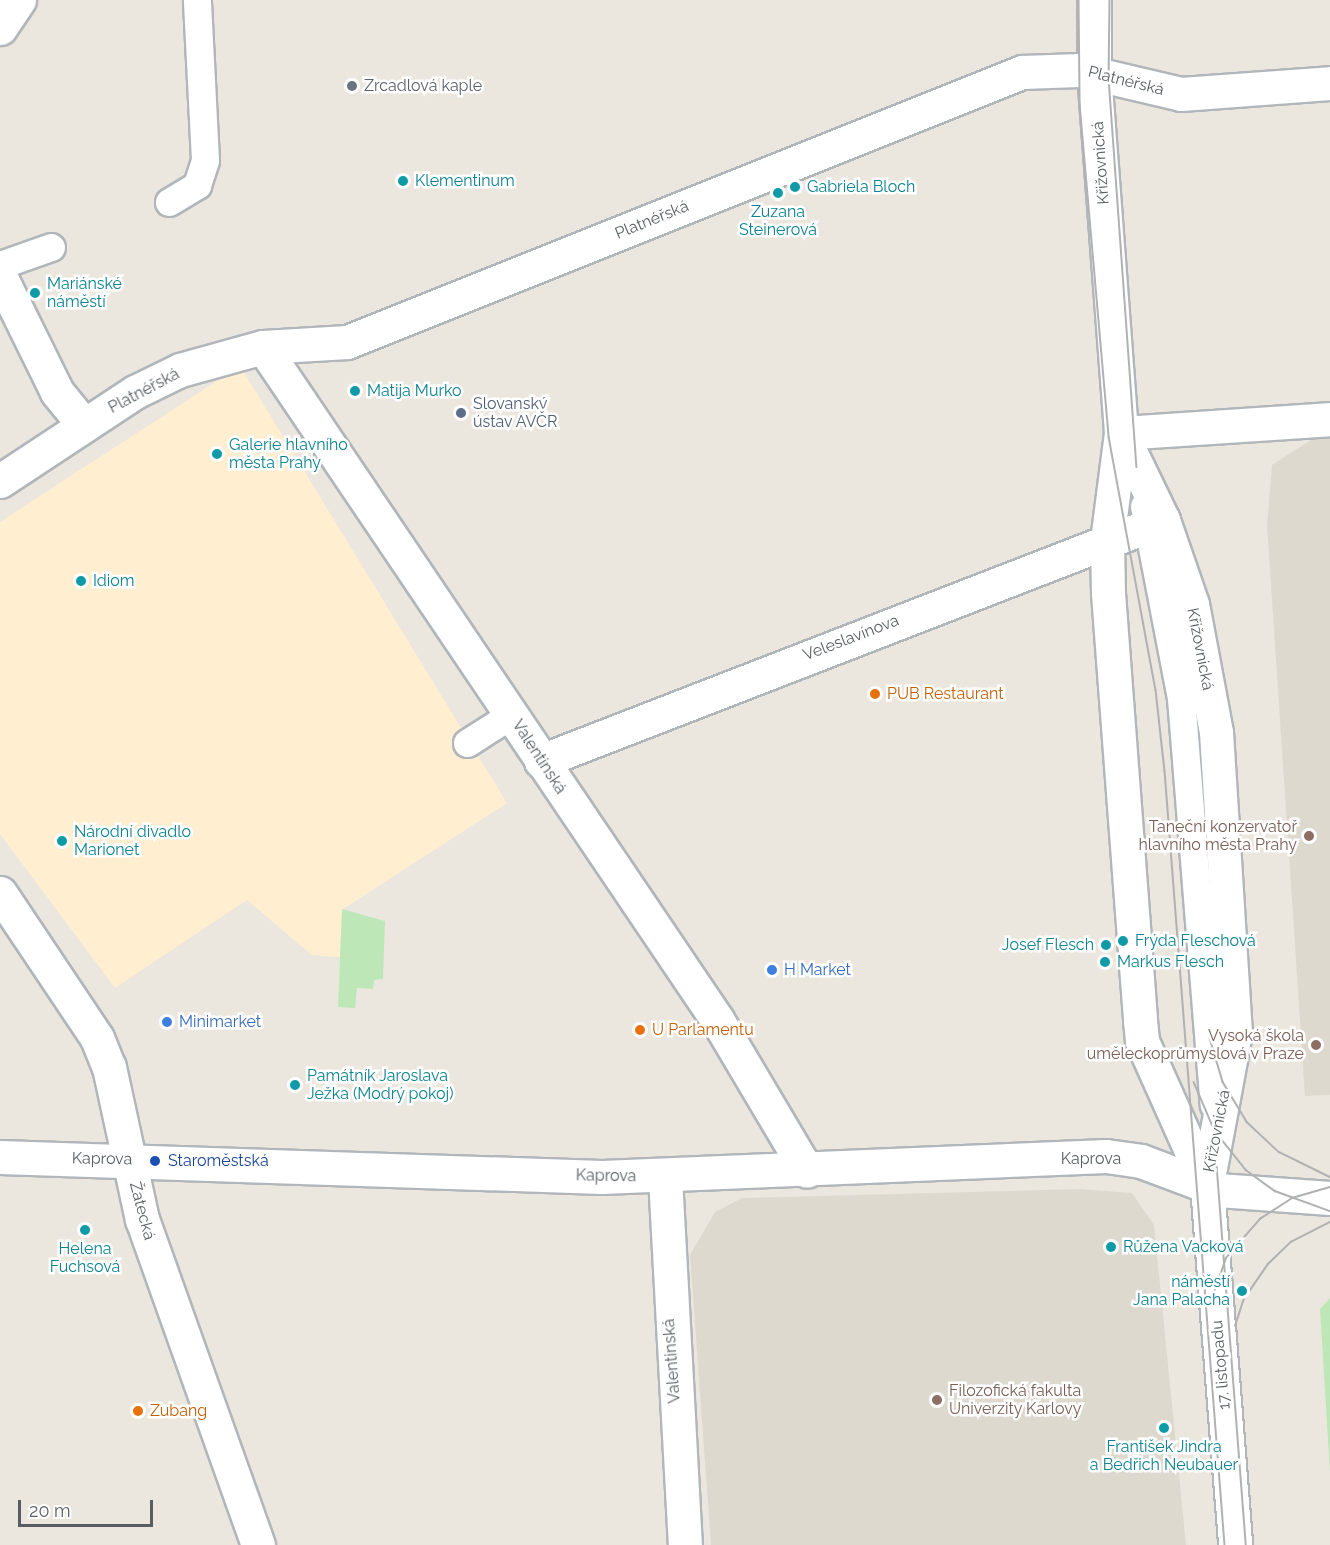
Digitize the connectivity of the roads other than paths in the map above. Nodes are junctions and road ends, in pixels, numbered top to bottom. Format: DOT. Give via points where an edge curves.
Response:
graph roads {
  1 [pos="19,0"];
  2 [pos="197,0"];
  3 [pos="1094,0"];
  4 [pos="0,28"];
  5 [pos="1094,74"];
  6 [pos="1330,83"];
  7 [pos="169,202"];
  8 [pos="51,247"];
  9 [pos="0,265"];
  10 [pos="0,276"];
  11 [pos="263,347"];
  12 [pos="1330,418"];
  13 [pos="84,425"];
  14 [pos="1121,433"];
  15 [pos="0,481"];
  16 [pos="1156,523"];
  17 [pos="1107,542"];
  18 [pos="511,715"];
  19 [pos="467,743"];
  20 [pos="541,761"];
  21 [pos="0,893"];
  22 [pos="0,1157"];
  23 [pos="130,1160"];
  24 [pos="807,1171"];
  25 [pos="665,1177"];
  26 [pos="1207,1186"];
  27 [pos="1330,1198"];
  28 [pos="258,1545"];
  29 [pos="685,1545"];
  30 [pos="1235,1545"];
  1 -- 4 [label="street"];
  2 -- 7 [label="lane" via="205,160 197,185"];
  3 -- 5 [label="street, Křižovnická"];
  5 -- 6 [label="street, Platnéřská" via="1181,94"];
  5 -- 11 [label="street, Platnéřská" via="1023,72 347,342"];
  5 -- 14 [label="street, Křižovnická"];
  8 -- 9 [label="lane"];
  10 -- 13 [label="street" via="57,392"];
  11 -- 13 [label="street, Platnéřská" via="180,370"];
  11 -- 18 [label="street, Valentinská"];
  12 -- 14 [label="street"];
  13 -- 15 [label="street, Platnéřská"];
  14 -- 16 [label="street, Křižovnická"];
  14 -- 17 [label="street, Křižovnická"];
  16 -- 17 [label="street, Veleslavínova"];
  16 -- 26 [label="street, Křižovnická" via="1192,604 1216,732 1235,1033"];
  17 -- 20 [label="street, Veleslavínova" via="603,732"];
  17 -- 26 [label="street, Křižovnická" via="1142,1041"];
  18 -- 19 [label="lane"];
  18 -- 20 [label="street, Valentinská"];
  20 -- 24 [label="street, Valentinská" via="718,1021"];
  21 -- 23 [label="street, Žatecká" via="97,1038 121,1104"];
  22 -- 23 [label="street, Kaprova"];
  23 -- 25 [label="street, Kaprova"];
  23 -- 28 [label="street, Žatecká" via="142,1219"];
  24 -- 25 [label="street, Kaprova"];
  24 -- 26 [label="street, Kaprova" via="1106,1156 1141,1161"];
  25 -- 29 [label="street, Valentinská"];
  26 -- 27 [label="street"];
  26 -- 30 [label="street, 17. listopadu"];
}
